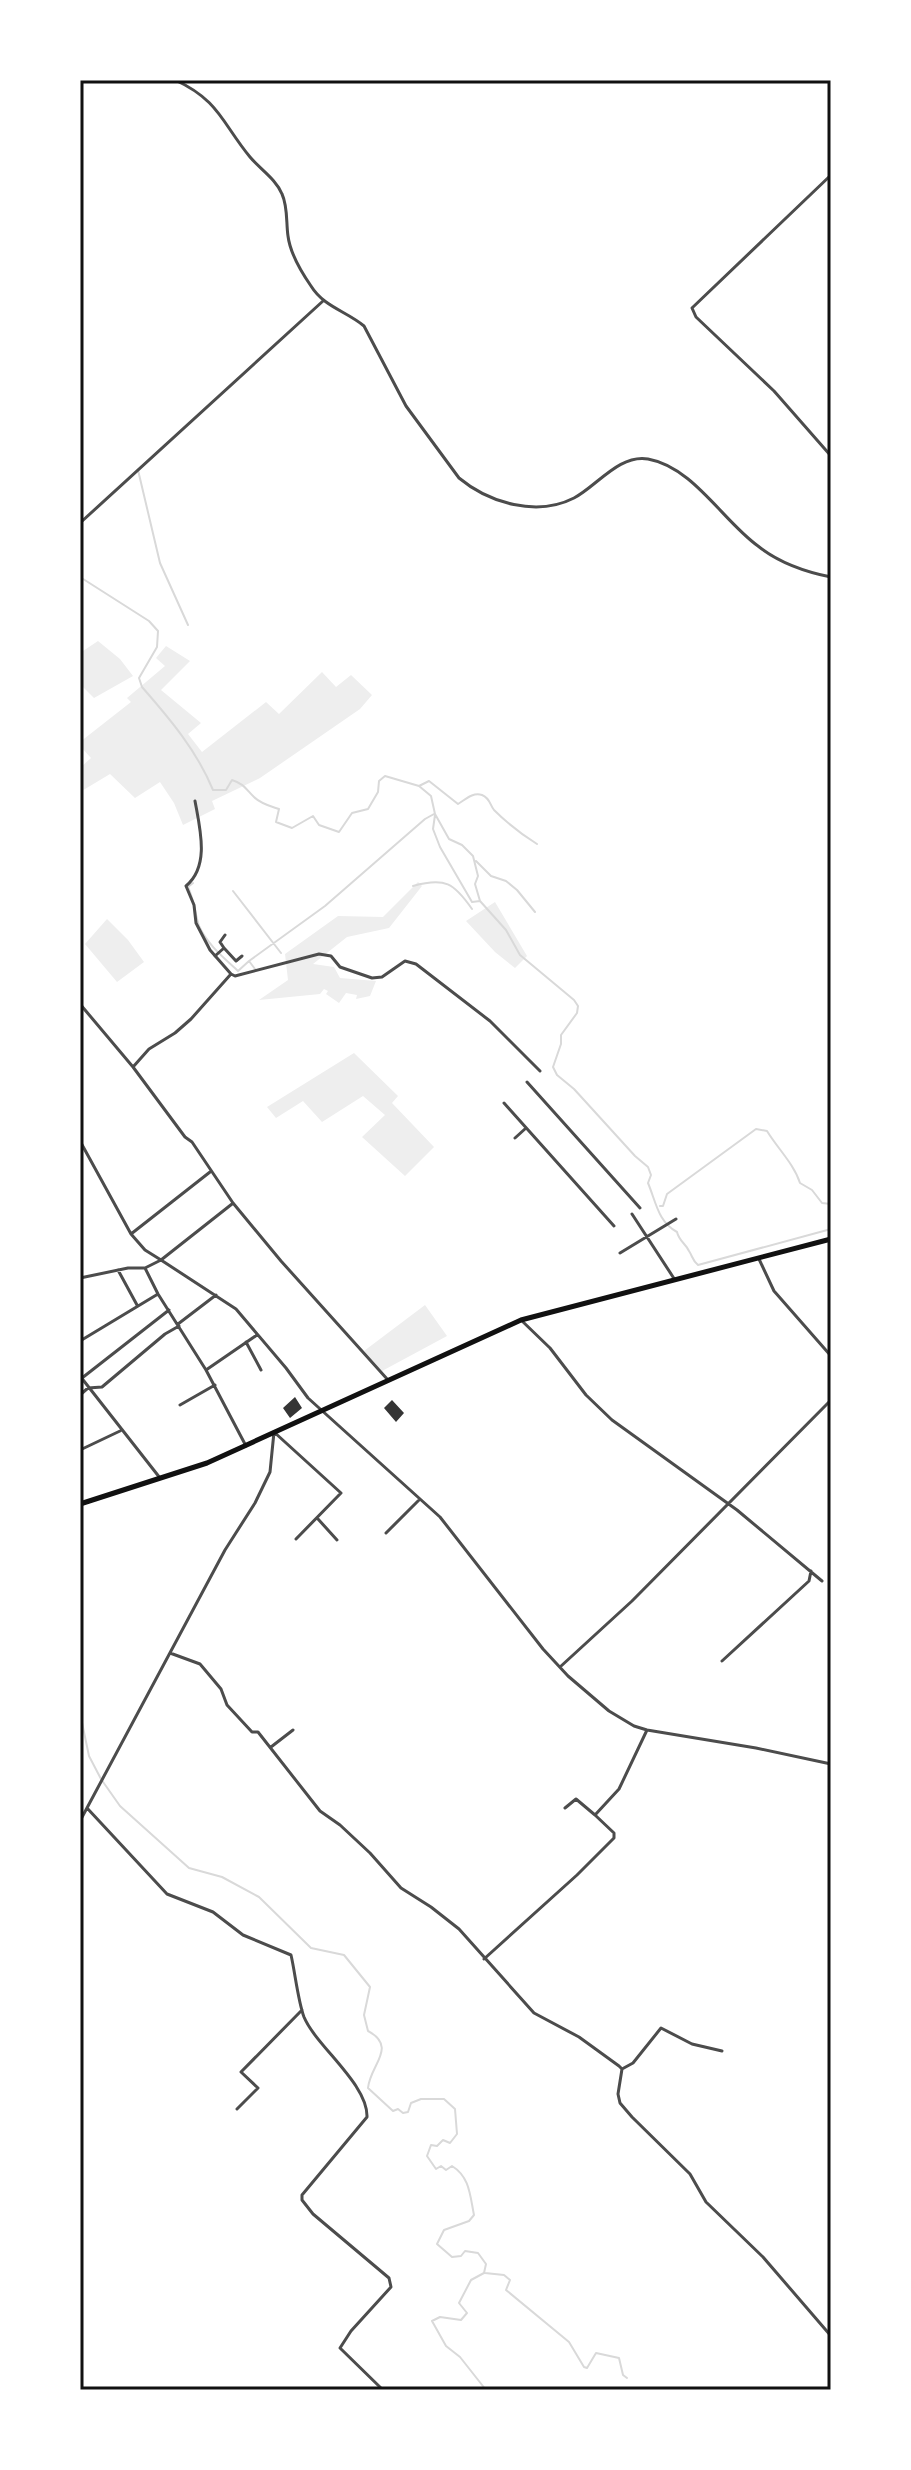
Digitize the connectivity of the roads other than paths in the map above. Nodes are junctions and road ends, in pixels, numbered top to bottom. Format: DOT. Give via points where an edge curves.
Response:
graph roads {
  1 [pos="175,80"];
  2 [pos="831,175"];
  3 [pos="323,301"];
  4 [pos="831,456"];
  5 [pos="80,523"];
  6 [pos="831,577"];
  7 [pos="195,801"];
  8 [pos="225,935"];
  9 [pos="224,948"];
  10 [pos="215,956"];
  11 [pos="242,956"];
  12 [pos="231,974"];
  13 [pos="80,1004"];
  14 [pos="133,1067"];
  15 [pos="540,1071"];
  16 [pos="527,1082"];
  17 [pos="504,1103"];
  18 [pos="526,1128"];
  19 [pos="515,1138"];
  20 [pos="80,1141"];
  21 [pos="211,1171"];
  22 [pos="233,1203"];
  23 [pos="640,1208"];
  24 [pos="632,1214"];
  25 [pos="676,1219"];
  26 [pos="614,1226"];
  27 [pos="131,1234"];
  28 [pos="647,1236"];
  29 [pos="831,1239"];
  30 [pos="620,1253"];
  31 [pos="759,1259"];
  32 [pos="161,1260"];
  33 [pos="145,1268"];
  34 [pos="118,1270"];
  35 [pos="80,1278"];
  36 [pos="675,1280"];
  37 [pos="158,1294"];
  38 [pos="216,1295"];
  39 [pos="137,1305"];
  40 [pos="169,1310"];
  41 [pos="521,1320"];
  42 [pos="178,1325"];
  43 [pos="257,1335"];
  44 [pos="80,1341"];
  45 [pos="246,1342"];
  46 [pos="831,1356"];
  47 [pos="206,1370"];
  48 [pos="261,1370"];
  49 [pos="81,1377"];
  50 [pos="388,1380"];
  51 [pos="215,1385"];
  52 [pos="88,1388"];
  53 [pos="80,1395"];
  54 [pos="831,1400"];
  55 [pos="180,1405"];
  56 [pos="320,1411"];
  57 [pos="122,1430"];
  58 [pos="274,1432"];
  59 [pos="246,1446"];
  60 [pos="80,1450"];
  61 [pos="160,1478"];
  62 [pos="420,1499"];
  63 [pos="727,1503"];
  64 [pos="80,1504"];
  65 [pos="317,1518"];
  66 [pos="386,1533"];
  67 [pos="296,1539"];
  68 [pos="337,1540"];
  69 [pos="811,1571"];
  70 [pos="822,1581"];
  71 [pos="170,1653"];
  72 [pos="722,1661"];
  73 [pos="560,1667"];
  74 [pos="293,1730"];
  75 [pos="647,1730"];
  76 [pos="271,1747"];
  77 [pos="831,1764"];
  78 [pos="87,1808"];
  79 [pos="565,1808"];
  80 [pos="595,1815"];
  81 [pos="80,1821"];
  82 [pos="484,1959"];
  83 [pos="302,2010"];
  84 [pos="722,2051"];
  85 [pos="622,2069"];
  86 [pos="237,2109"];
  87 [pos="831,2336"];
  88 [pos="383,2390"];
  1 -- 3 [label="street" via="199,92 272,179 282,194 288,240"];
  2 -- 4 [label="street" via="692,308"];
  3 -- 5 [label="street"];
  3 -- 6 [label="street" via="364,326 406,406 469,487 501,502 561,503 622,464 645,458 677,472 706,494 758,547 813,574"];
  7 -- 10 [label="street" via="200,869 186,886 196,923"];
  8 -- 9 [label="street" via="220,942"];
  9 -- 10 [label="street"];
  9 -- 11 [label="street" via="236,961"];
  10 -- 12 [label="street"];
  12 -- 14 [label="street" via="191,1019"];
  12 -- 15 [label="street" via="319,954 372,978 405,961 416,964 490,1021"];
  13 -- 14 [label="street"];
  14 -- 21 [label="street"];
  16 -- 23 [label="street"];
  17 -- 18 [label="street"];
  18 -- 19 [label="street"];
  18 -- 26 [label="street"];
  20 -- 27 [label="street"];
  21 -- 22 [label="street"];
  21 -- 27 [label="street"];
  22 -- 32 [label="street"];
  22 -- 50 [label="street"];
  24 -- 28 [label="street"];
  25 -- 28 [label="street"];
  27 -- 32 [label="street"];
  28 -- 30 [label="street"];
  28 -- 36 [label="street"];
  29 -- 31 [label="main road"];
  31 -- 36 [label="main road"];
  31 -- 46 [label="street" via="774,1291"];
  32 -- 33 [label="street"];
  32 -- 38 [label="street"];
  33 -- 34 [label="street"];
  33 -- 37 [label="street"];
  34 -- 35 [label="street"];
  34 -- 39 [label="street"];
  36 -- 41 [label="main road"];
  37 -- 39 [label="street"];
  37 -- 40 [label="street"];
  38 -- 42 [label="street"];
  38 -- 43 [label="street"];
  39 -- 44 [label="street"];
  40 -- 42 [label="street"];
  40 -- 49 [label="street"];
  41 -- 50 [label="main road"];
  41 -- 63 [label="street" via="612,1420"];
  42 -- 47 [label="street"];
  42 -- 52 [label="street" via="102,1387"];
  43 -- 45 [label="street"];
  43 -- 56 [label="street"];
  45 -- 47 [label="street"];
  45 -- 48 [label="street"];
  47 -- 51 [label="street"];
  49 -- 52 [label="street"];
  50 -- 56 [label="main road"];
  51 -- 55 [label="street"];
  51 -- 59 [label="street"];
  52 -- 53 [label="street"];
  52 -- 57 [label="street"];
  54 -- 63 [label="street"];
  56 -- 58 [label="main road"];
  56 -- 62 [label="street"];
  57 -- 60 [label="street"];
  57 -- 61 [label="street"];
  58 -- 59 [label="main road"];
  58 -- 65 [label="street" via="341,1493"];
  58 -- 71 [label="street" via="270,1472"];
  59 -- 61 [label="main road"];
  61 -- 64 [label="main road"];
  62 -- 66 [label="street"];
  62 -- 73 [label="street"];
  63 -- 69 [label="street"];
  63 -- 73 [label="street"];
  65 -- 67 [label="street"];
  65 -- 68 [label="street"];
  69 -- 70 [label="street"];
  69 -- 72 [label="street" via="809,1581"];
  71 -- 76 [label="street" via="200,1664 238,1719"];
  71 -- 78 [label="street"];
  73 -- 75 [label="street" via="621,1720"];
  74 -- 76 [label="street"];
  75 -- 77 [label="street"];
  75 -- 80 [label="street" via="619,1789"];
  76 -- 82 [label="street" via="320,1811 370,1853 401,1888 459,1929"];
  78 -- 81 [label="street"];
  78 -- 83 [label="street" via="167,1894 213,1912 243,1935 291,1955"];
  79 -- 80 [label="street" via="576,1799"];
  80 -- 82 [label="street" via="614,1838"];
  82 -- 85 [label="street" via="534,2013"];
  83 -- 86 [label="street" via="241,2072 258,2088"];
  83 -- 88 [label="street" via="368,2112 302,2200 389,2278 391,2287 340,2348"];
  84 -- 85 [label="street" via="692,2044 661,2028"];
  85 -- 87 [label="street" via="620,2103 690,2174 706,2202 763,2257"];
}
